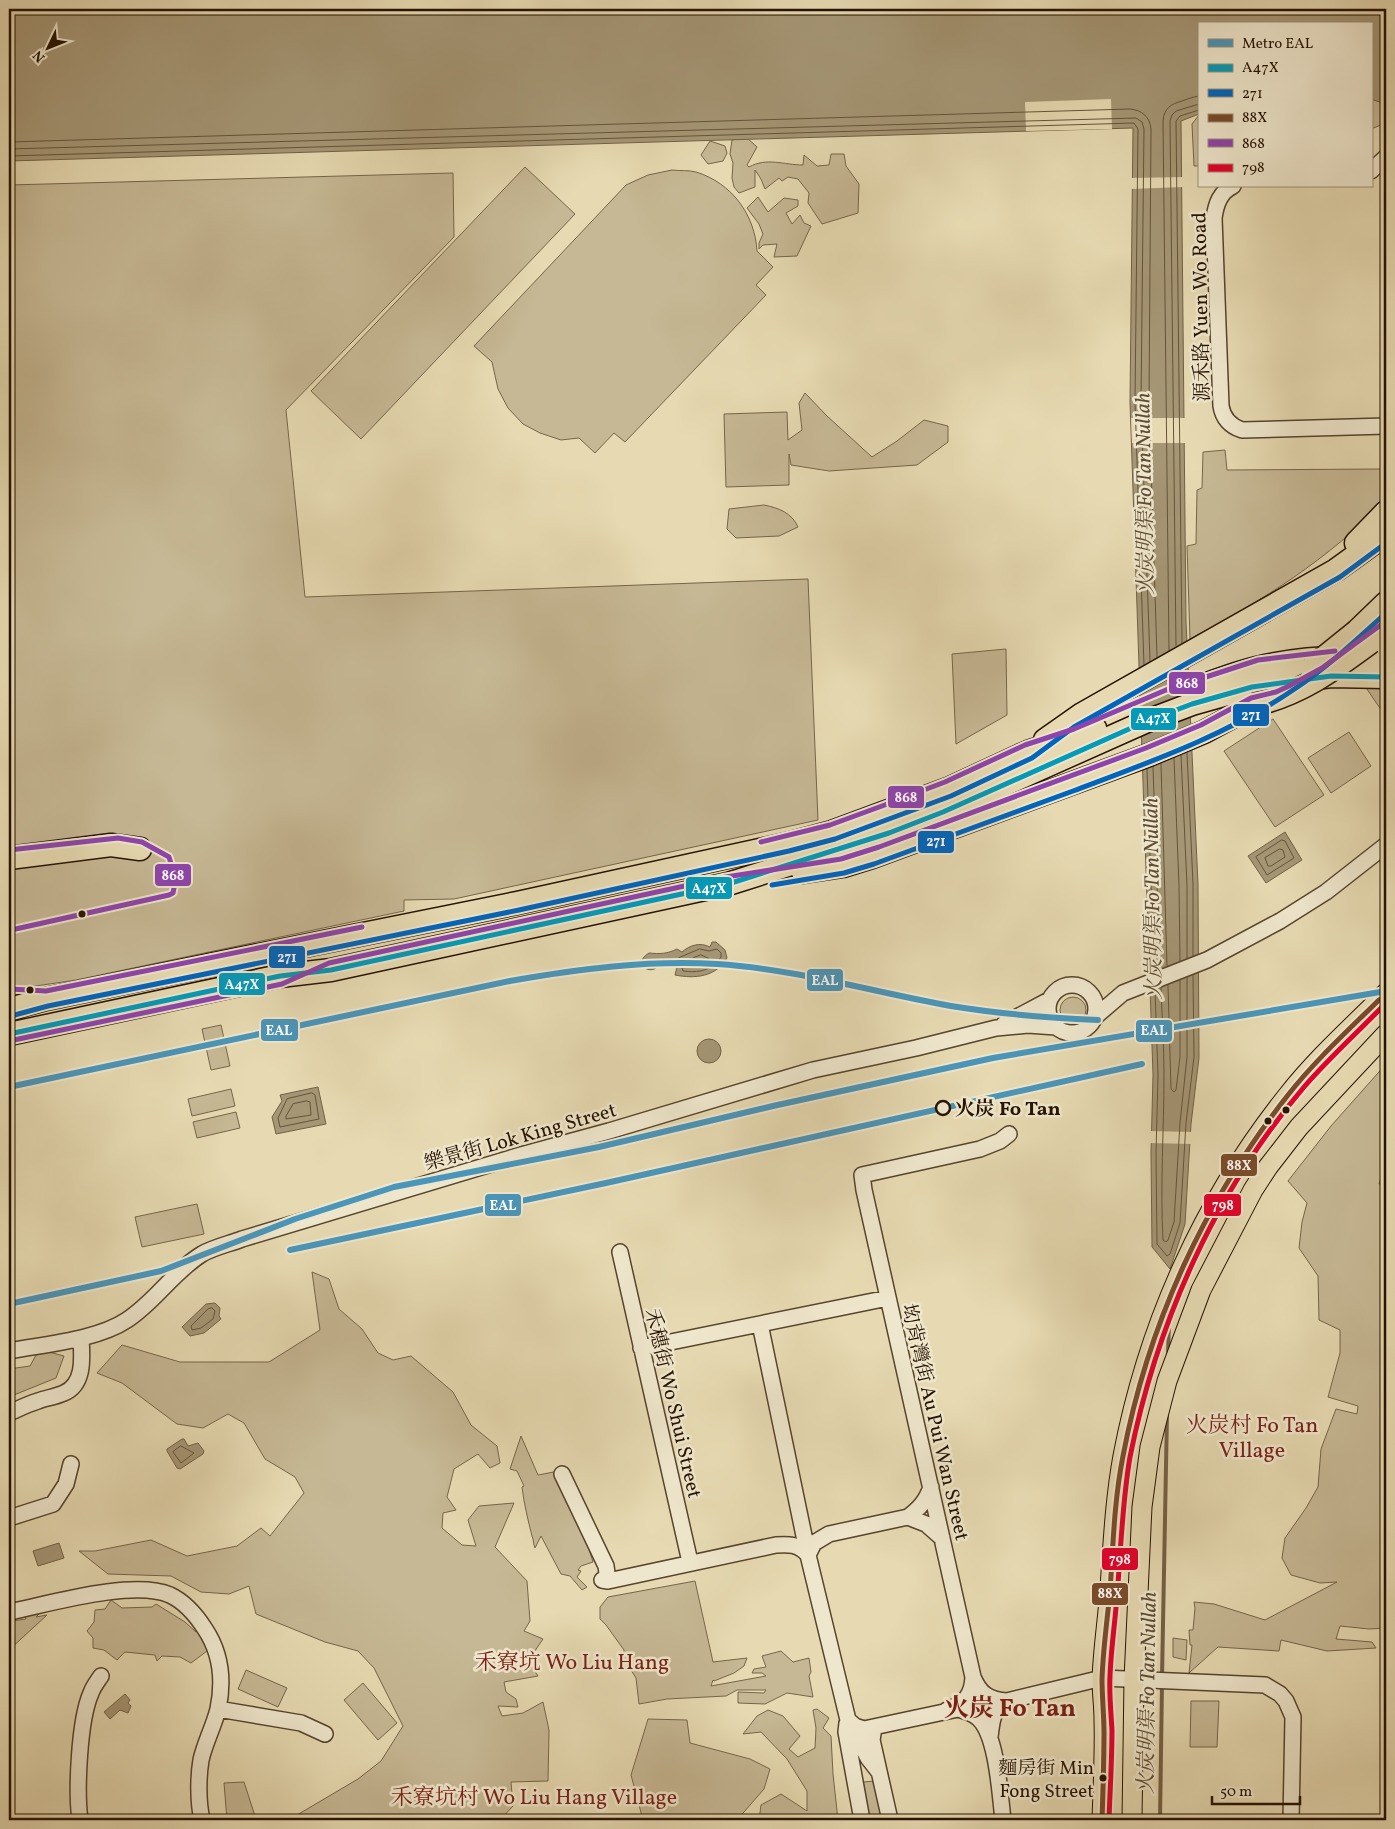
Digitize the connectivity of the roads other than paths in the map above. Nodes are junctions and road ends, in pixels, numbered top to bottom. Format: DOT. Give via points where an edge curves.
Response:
graph roads {
  1 [pos="1386,157"];
  2 [pos="1372,170"];
  3 [pos="1230,188"];
  4 [pos="1386,426"];
  5 [pos="1386,512"];
  6 [pos="1386,534"];
  7 [pos="1326,574"];
  8 [pos="1386,603"];
  9 [pos="1371,634"];
  10 [pos="1386,661"];
  11 [pos="1386,677"];
  12 [pos="1192,696"];
  13 [pos="1134,718"];
  14 [pos="1028,752"];
  15 [pos="1386,845"];
  16 [pos="140,848"];
  17 [pos="13,857"];
  18 [pos="728,884"];
  19 [pos="331,970"];
  20 [pos="1086,989"];
  21 [pos="1130,990"];
  22 [pos="1386,993"];
  23 [pos="9,996"];
  24 [pos="46,999"];
  25 [pos="1049,1000"];
  26 [pos="9,1009"];
  27 [pos="1095,1017"];
  28 [pos="1056,1027"];
  29 [pos="996,1028"];
  30 [pos="9,1034"];
  31 [pos="1381,1040"];
  32 [pos="9,1049"];
  33 [pos="1009,1134"];
  34 [pos="620,1252"];
  35 [pos="888,1298"];
  36 [pos="760,1324"];
  37 [pos="81,1338"];
  38 [pos="642,1348"];
  39 [pos="9,1351"];
  40 [pos="9,1413"];
  41 [pos="71,1464"];
  42 [pos="562,1474"];
  43 [pos="931,1486"];
  44 [pos="908,1517"];
  45 [pos="9,1518"];
  46 [pos="942,1539"];
  47 [pos="808,1555"];
  48 [pos="690,1562"];
  49 [pos="9,1612"];
  50 [pos="101,1676"];
  51 [pos="974,1677"];
  52 [pos="1102,1678"];
  53 [pos="1134,1680"];
  54 [pos="1007,1701"];
  55 [pos="218,1709"];
  56 [pos="946,1711"];
  57 [pos="848,1720"];
  58 [pos="874,1728"];
  59 [pos="325,1734"];
  60 [pos="990,1737"];
  61 [pos="879,1772"];
  62 [pos="80,1820"];
  63 [pos="202,1820"];
  64 [pos="862,1820"];
  65 [pos="890,1820"];
  66 [pos="1003,1820"];
  67 [pos="1102,1820"];
  68 [pos="1132,1820"];
  69 [pos="1290,1820"];
  1 -- 2 [label="street"];
  3 -- 4 [label="street, 源禾路 Yuen Wo Road" via="1222,194 1214,218 1221,406 1226,420 1242,430"];
  5 -- 7 [label="highway"];
  6 -- 7 [label="highway"];
  7 -- 14 [label="highway" via="1070,721"];
  8 -- 9 [label="highway"];
  9 -- 18 [label="highway, bridge" via="1328,655 1292,682 1204,732 1139,759 843,866"];
  10 -- 12 [label="highway" via="1331,658 1260,667"];
  11 -- 12 [label="highway" via="1331,676"];
  12 -- 13 [label="highway"];
  13 -- 14 [label="highway"];
  13 -- 18 [label="highway" via="943,812 889,833"];
  14 -- 24 [label="highway" via="932,795 805,839 517,903"];
  15 -- 21 [label="street" via="1326,892 1280,921 1207,960"];
  16 -- 17 [label="highway" via="111,845"];
  18 -- 19 [label="highway"];
  19 -- 30 [label="highway" via="280,976"];
  19 -- 32 [label="highway" via="284,991"];
  20 -- 21 [label="street" via="1101,992"];
  20 -- 25 [label="street" via="1065,986"];
  20 -- 27 [label="street" via="1095,1002"];
  21 -- 27 [label="street"];
  22 -- 52 [label="main road" via="1308,1072 1256,1137 1187,1255 1140,1382 1122,1459"];
  23 -- 24 [label="highway"];
  24 -- 26 [label="highway"];
  25 -- 28 [label="street" via="1048,1014"];
  25 -- 29 [label="street, 樂景街 Lok King Street"];
  27 -- 28 [label="street" via="1091,1024 1078,1032"];
  28 -- 29 [label="street, 樂景街 Lok King Street"];
  29 -- 37 [label="street, 樂景街 Lok King Street" via="787,1077 242,1239 204,1252 128,1320"];
  31 -- 53 [label="main road" via="1299,1127 1268,1167 1226,1240 1194,1308 1167,1381 1148,1456 1142,1507"];
  33 -- 35 [label="street, 㘭背灣街 Au Pui Wan Street" via="980,1149 862,1175"];
  34 -- 38 [label="street, 禾穗街 Wo Shui Street"];
  35 -- 36 [label="street"];
  35 -- 43 [label="street, 㘭背灣街 Au Pui Wan Street"];
  36 -- 38 [label="street"];
  36 -- 47 [label="street"];
  37 -- 39 [label="street, 樂景街 Lok King Street"];
  37 -- 40 [label="street" via="82,1363 75,1384 65,1393"];
  38 -- 48 [label="street, 禾穗街 Wo Shui Street"];
  41 -- 45 [label="street" via="66,1484 53,1504"];
  42 -- 48 [label="street" via="606,1566 605,1581"];
  43 -- 44 [label="street" via="926,1500"];
  43 -- 46 [label="street, 㘭背灣街 Au Pui Wan Street"];
  44 -- 46 [label="street" via="926,1524"];
  44 -- 47 [label="street" via="829,1534 814,1543"];
  46 -- 51 [label="street, 㘭背灣街 Au Pui Wan Street"];
  47 -- 48 [label="street" via="803,1548 794,1545 776,1545"];
  47 -- 57 [label="street"];
  49 -- 55 [label="street" via="122,1590 150,1590 169,1595 184,1603 214,1642 221,1682"];
  50 -- 62 [label="street" via="86,1709 78,1782"];
  51 -- 54 [label="street" via="988,1698"];
  51 -- 56 [label="street" via="968,1696"];
  52 -- 53 [label="street"];
  52 -- 54 [label="street"];
  52 -- 67 [label="main road"];
  53 -- 68 [label="main road"];
  53 -- 69 [label="street" via="1258,1684 1273,1689 1286,1701 1293,1717"];
  54 -- 60 [label="street" via="995,1710"];
  55 -- 59 [label="street" via="301,1723"];
  55 -- 63 [label="street" via="202,1759"];
  56 -- 58 [label="street"];
  56 -- 60 [label="street" via="958,1709 969,1712 982,1722"];
  57 -- 58 [label="street" via="864,1729"];
  57 -- 61 [label="street"];
  57 -- 64 [label="street" via="846,1732"];
  58 -- 61 [label="street" via="872,1740"];
  60 -- 66 [label="street"];
  61 -- 65 [label="street"];
}
